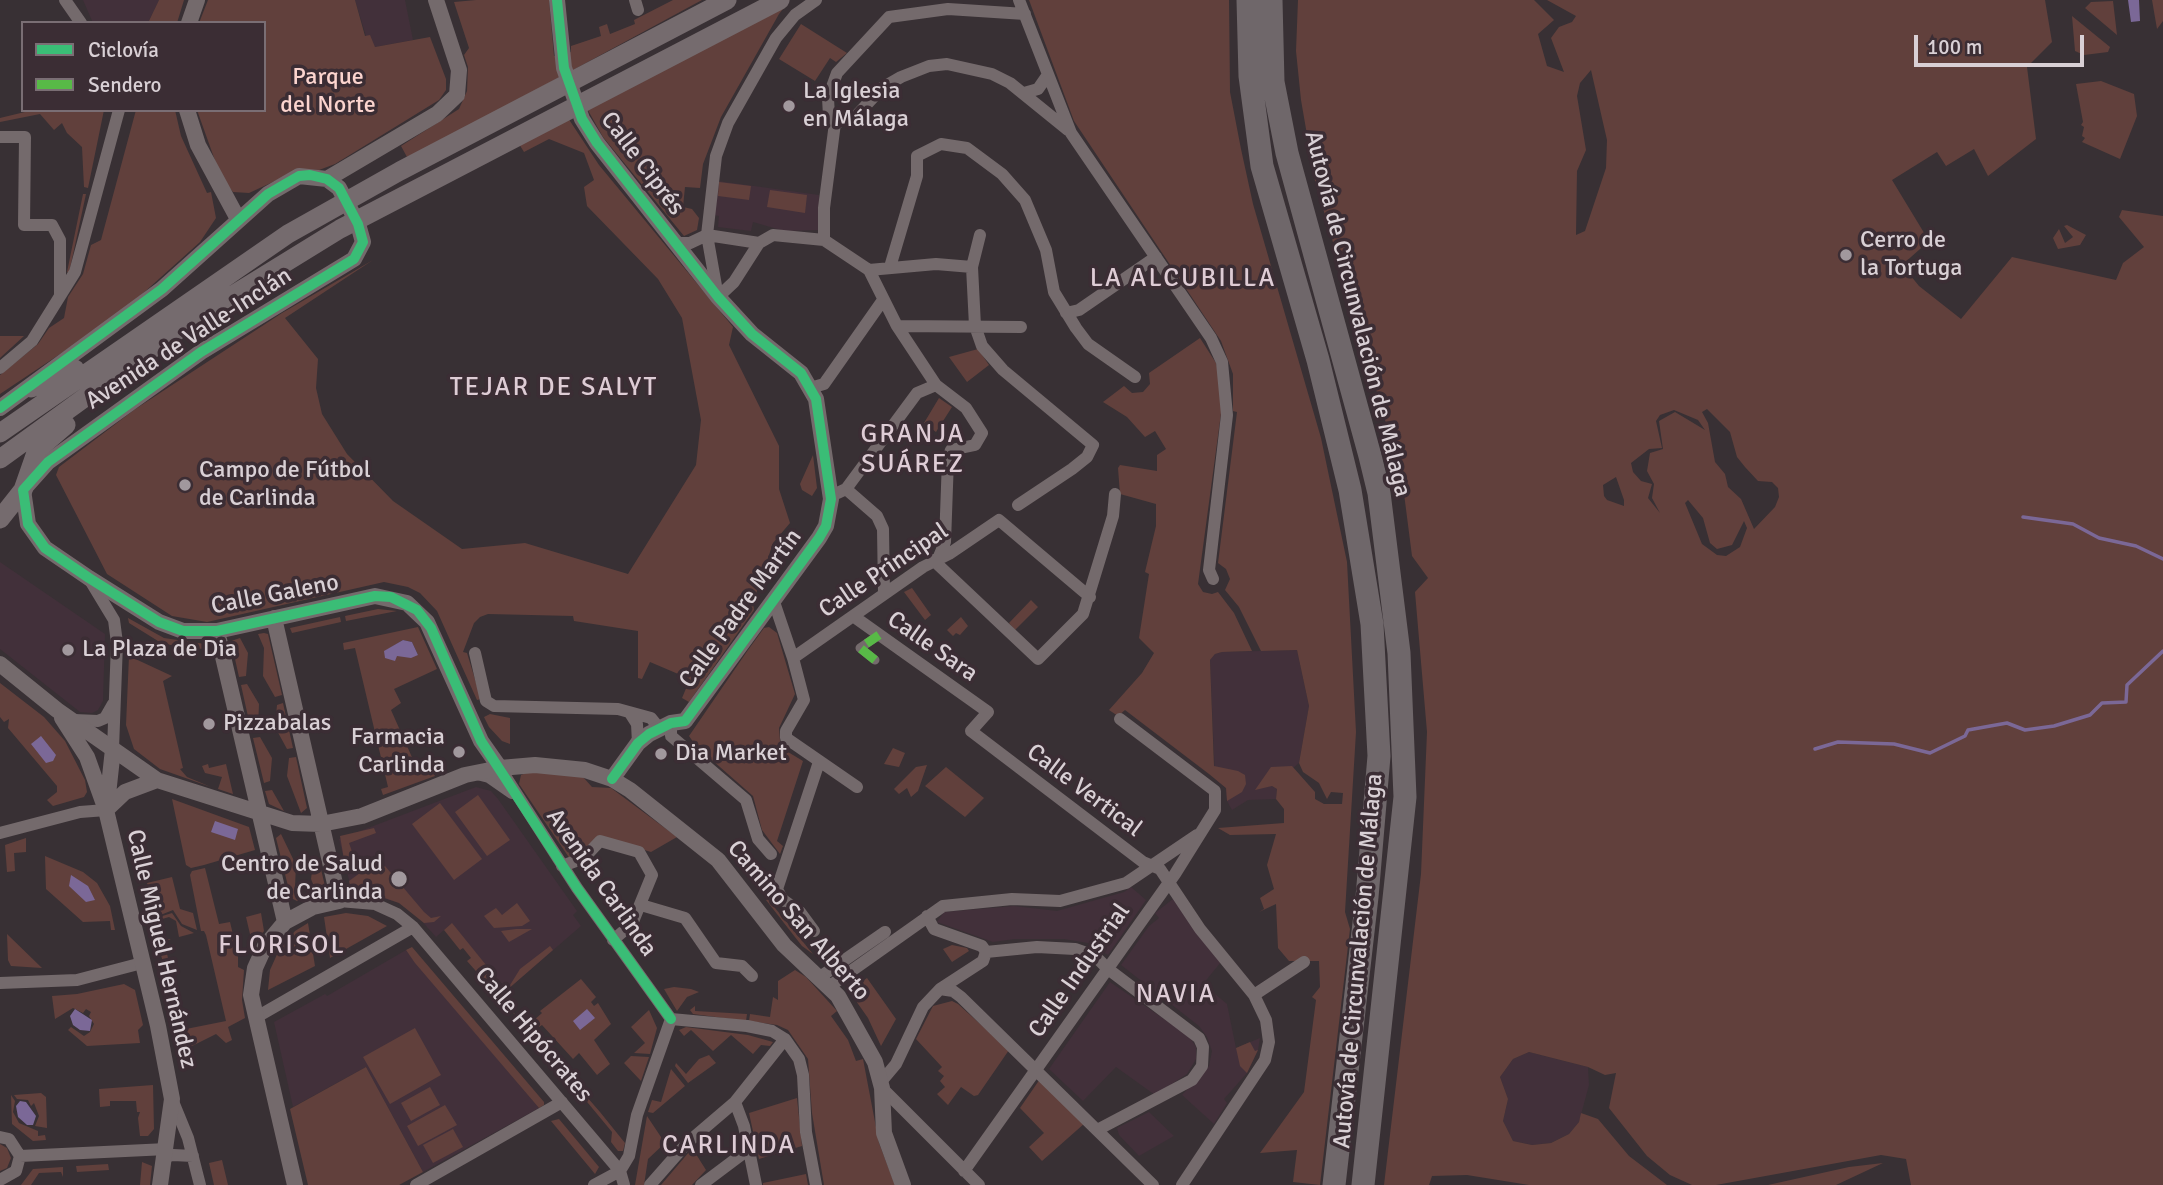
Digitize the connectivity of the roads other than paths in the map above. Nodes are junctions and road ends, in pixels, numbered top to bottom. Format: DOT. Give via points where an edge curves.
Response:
graph roads {
  1 [pos="65,0"];
  2 [pos="197,0"];
  3 [pos="436,0"];
  4 [pos="557,0"];
  5 [pos="727,0"];
  6 [pos="780,0"];
  7 [pos="816,0"];
  8 [pos="1019,0"];
  9 [pos="1248,0"];
  10 [pos="1271,0"];
  11 [pos="1284,0"];
  12 [pos="1025,14"];
  13 [pos="80,21"];
  14 [pos="190,21"];
  15 [pos="1047,76"];
  16 [pos="1024,93"];
  17 [pos="1279,110"];
  18 [pos="118,112"];
  19 [pos="188,112"];
  20 [pos="835,123"];
  21 [pos="1071,133"];
  22 [pos="0,137"];
  23 [pos="327,179"];
  24 [pos="238,219"];
  25 [pos="707,234"];
  26 [pos="980,235"];
  27 [pos="824,240"];
  28 [pos="676,243"];
  29 [pos="759,243"];
  30 [pos="1156,257"];
  31 [pos="890,267"];
  32 [pos="972,267"];
  33 [pos="869,270"];
  34 [pos="696,271"];
  35 [pos="60,295"];
  36 [pos="718,297"];
  37 [pos="883,300"];
  38 [pos="1066,313"];
  39 [pos="897,326"];
  40 [pos="975,326"];
  41 [pos="1021,327"];
  42 [pos="115,363"];
  43 [pos="0,368"];
  44 [pos="1135,377"];
  45 [pos="936,385"];
  46 [pos="31,388"];
  47 [pos="810,388"];
  48 [pos="1,408"];
  49 [pos="0,433"];
  50 [pos="1,455"];
  51 [pos="23,490"];
  52 [pos="838,493"];
  53 [pos="1115,494"];
  54 [pos="1018,505"];
  55 [pos="0,519"];
  56 [pos="935,560"];
  57 [pos="89,578"];
  58 [pos="1213,579"];
  59 [pos="884,593"];
  60 [pos="1090,597"];
  61 [pos="773,598"];
  62 [pos="853,617"];
  63 [pos="274,618"];
  64 [pos="754,623"];
  65 [pos="782,626"];
  66 [pos="217,631"];
  67 [pos="879,635"];
  68 [pos="475,653"];
  69 [pos="793,658"];
  70 [pos="875,660"];
  71 [pos="0,664"];
  72 [pos="115,694"];
  73 [pos="631,713"];
  74 [pos="64,714"];
  75 [pos="1120,719"];
  76 [pos="665,725"];
  77 [pos="971,731"];
  78 [pos="481,741"];
  79 [pos="639,743"];
  80 [pos="113,749"];
  81 [pos="819,762"];
  82 [pos="518,766"];
  83 [pos="500,768"];
  84 [pos="470,773"];
  85 [pos="612,779"];
  86 [pos="157,780"];
  87 [pos="857,787"];
  88 [pos="515,796"];
  89 [pos="106,810"];
  90 [pos="261,816"];
  91 [pos="321,824"];
  92 [pos="0,833"];
  93 [pos="1196,837"];
  94 [pos="771,854"];
  95 [pos="562,866"];
  96 [pos="1153,866"];
  97 [pos="1168,883"];
  98 [pos="339,901"];
  99 [pos="640,905"];
  100 [pos="927,916"];
  101 [pos="285,922"];
  102 [pos="414,927"];
  103 [pos="814,931"];
  104 [pos="885,932"];
  105 [pos="614,940"];
  106 [pos="986,952"];
  107 [pos="1304,962"];
  108 [pos="142,963"];
  109 [pos="1108,969"];
  110 [pos="752,976"];
  111 [pos="825,981"];
  112 [pos="0,983"];
  113 [pos="940,989"];
  114 [pos="1254,995"];
  115 [pos="255,1018"];
  116 [pos="671,1019"];
  117 [pos="785,1039"];
  118 [pos="1037,1069"];
  119 [pos="881,1086"];
  120 [pos="172,1099"];
  121 [pos="562,1102"];
  122 [pos="735,1102"];
  123 [pos="1099,1129"];
  124 [pos="0,1136"];
  125 [pos="749,1149"];
  126 [pos="166,1153"];
  127 [pos="20,1156"];
  128 [pos="193,1156"];
  129 [pos="620,1171"];
  130 [pos="964,1171"];
  131 [pos="0,1180"];
  132 [pos="160,1185"];
  133 [pos="200,1185"];
  134 [pos="295,1185"];
  135 [pos="416,1185"];
  136 [pos="594,1185"];
  137 [pos="624,1185"];
  138 [pos="650,1185"];
  139 [pos="701,1185"];
  140 [pos="756,1185"];
  141 [pos="816,1185"];
  142 [pos="903,1185"];
  143 [pos="979,1185"];
  144 [pos="1153,1185"];
  145 [pos="1182,1185"];
  146 [pos="1334,1185"];
  147 [pos="1363,1185"];
  1 -- 13 [label="street"];
  2 -- 14 [label="street"];
  3 -- 23 [label="street" via="460,70 457,95 437,114"];
  4 -- 28 [label="street, Calle Ciprés" via="564,68 578,110"];
  5 -- 42 [label="main road, Avenida de Valle-Inclán" via="288,234"];
  6 -- 42 [label="main road, Avenida de Valle-Inclán" via="340,229"];
  7 -- 25 [label="street" via="795,15 776,38 728,123 711,180"];
  8 -- 12 [label="street"];
  9 -- 146 [label="highway, Autovía de Circunvalación de Málaga" via="1250,76 1262,166 1350,489 1372,624 1379,756"];
  10 -- 17 [label="highway, Autovía de Circunvalación de Málaga" via="1273,82"];
  11 -- 17 [label="highway"];
  12 -- 15 [label="street"];
  12 -- 20 [label="street" via="948,9 889,17 837,73 828,98 829,116"];
  15 -- 16 [label="street" via="1038,89"];
  15 -- 21 [label="street"];
  16 -- 20 [label="street" via="992,74 954,65 929,66 901,76 882,88 856,116"];
  16 -- 21 [label="street"];
  17 -- 147 [label="highway, Autovía de Circunvalación de Málaga" via="1379,493 1399,653 1405,797"];
  18 -- 35 [label="street" via="75,272"];
  19 -- 24 [label="street" via="208,166"];
  20 -- 27 [label="street"];
  21 -- 30 [label="street"];
  22 -- 35 [label="street" via="25,137 24,225 52,225 60,240"];
  23 -- 24 [label="street, Avenida de Valle-Inclán" via="299,176"];
  23 -- 51 [label="street, Avenida de Valle-Inclán" via="339,188 358,224 363,242 354,259 269,308 111,414 48,463"];
  24 -- 46 [label="street, Avenida de Valle-Inclán" via="162,289"];
  25 -- 28 [label="street" via="690,243"];
  25 -- 29 [label="street"];
  25 -- 34 [label="street"];
  25 -- 36 [label="street"];
  26 -- 32 [label="street"];
  27 -- 29 [label="street" via="773,234"];
  27 -- 33 [label="street"];
  28 -- 34 [label="street, Calle Ciprés"];
  29 -- 36 [label="street" via="734,282"];
  30 -- 38 [label="street" via="1079,310"];
  30 -- 58 [label="street" via="1222,362 1227,415 1209,570"];
  31 -- 32 [label="street"];
  31 -- 33 [label="street"];
  31 -- 38 [label="street" via="917,176 917,156 953,144 980,155 1025,200 1039,229 1054,292"];
  32 -- 40 [label="street"];
  33 -- 37 [label="street"];
  34 -- 36 [label="street, Calle Ciprés"];
  35 -- 43 [label="street" via="32,341"];
  36 -- 47 [label="street, Calle Padre Martín" via="752,334 801,373"];
  37 -- 39 [label="street"];
  37 -- 47 [label="street" via="824,384"];
  38 -- 44 [label="street" via="1088,344"];
  39 -- 40 [label="street"];
  39 -- 45 [label="street"];
  40 -- 41 [label="street"];
  40 -- 54 [label="street" via="982,346 1003,370 1093,445 1073,469"];
  42 -- 46 [label="main road"];
  42 -- 49 [label="main road, Avenida de Valle-Inclán"];
  42 -- 50 [label="main road, Avenida de Valle-Inclán"];
  42 -- 51 [label="main road" via="93,400 37,450"];
  45 -- 52 [label="street" via="917,393"];
  45 -- 56 [label="street" via="966,408 982,438 975,445 951,450 945,542"];
  46 -- 48 [label="street, Avenida de Valle-Inclán"];
  47 -- 52 [label="street, Calle Padre Martín"];
  50 -- 51 [label="main road"];
  51 -- 55 [label="main road"];
  51 -- 57 [label="street, Calle Galeno" via="28,524 45,548"];
  52 -- 59 [label="street" via="877,516 883,529"];
  52 -- 61 [label="street, Calle Padre Martín" via="826,526"];
  53 -- 60 [label="street"];
  56 -- 59 [label="street, Calle Principal"];
  56 -- 60 [label="street, Calle Principal" via="999,520"];
  56 -- 60 [label="street" via="1038,659 1083,614"];
  57 -- 66 [label="street, Calle Galeno" via="159,622 183,631"];
  57 -- 72 [label="street" via="114,620"];
  59 -- 62 [label="street, Calle Principal"];
  61 -- 64 [label="street, Calle Padre Martín"];
  61 -- 65 [label="street, Calle Padre Martín"];
  62 -- 67 [label="street, Calle Sara"];
  62 -- 69 [label="street, Calle Principal"];
  63 -- 66 [label="street, Calle Galeno"];
  63 -- 78 [label="street, Calle Galeno" via="375,596 407,603 430,628"];
  63 -- 91 [label="street"];
  64 -- 65 [label="street, Calle Padre Martín" via="767,619"];
  64 -- 76 [label="street, Calle Padre Martín" via="685,721"];
  65 -- 69 [label="street, Calle Padre Martín"];
  66 -- 90 [label="street"];
  67 -- 70 [label="street" via="859,649"];
  67 -- 77 [label="street, Calle Sara" via="988,712"];
  68 -- 73 [label="street" via="486,701 494,706"];
  69 -- 81 [label="street, Calle Padre Martín" via="804,700 786,738"];
  71 -- 74 [label="street, Camino San Alberto"];
  72 -- 74 [label="street" via="105,718 89,723"];
  72 -- 80 [label="street"];
  73 -- 76 [label="street"];
  73 -- 79 [label="street"];
  74 -- 80 [label="street, Camino San Alberto"];
  74 -- 89 [label="street" via="87,757"];
  75 -- 93 [label="street, Calle Industrial" via="1215,791 1215,810"];
  76 -- 79 [label="street, Calle Padre Martín"];
  76 -- 94 [label="street" via="671,736 746,800 758,839"];
  77 -- 96 [label="street, Calle Vertical"];
  78 -- 82 [label="street"];
  78 -- 83 [label="street, Calle Galeno"];
  78 -- 84 [label="street" via="477,764"];
  79 -- 85 [label="street, Calle Padre Martín"];
  80 -- 86 [label="street, Camino San Alberto"];
  80 -- 89 [label="street"];
  81 -- 87 [label="street"];
  81 -- 103 [label="street" via="778,889"];
  82 -- 83 [label="street, Camino San Alberto"];
  82 -- 85 [label="street, Camino San Alberto" via="585,770"];
  83 -- 84 [label="street, Camino San Alberto"];
  83 -- 88 [label="street, Avenida Carlinda"];
  84 -- 88 [label="street" via="489,777"];
  84 -- 91 [label="street, Camino San Alberto" via="362,817"];
  85 -- 111 [label="street, Camino San Alberto" via="718,860 784,945"];
  86 -- 89 [label="street" via="125,792"];
  86 -- 90 [label="street, Camino San Alberto"];
  88 -- 95 [label="street, Avenida Carlinda"];
  89 -- 92 [label="street" via="80,812"];
  89 -- 108 [label="street, Calle Miguel Hernández"];
  90 -- 91 [label="street, Camino San Alberto"];
  90 -- 101 [label="street"];
  91 -- 98 [label="street"];
  93 -- 96 [label="street"];
  93 -- 97 [label="street, Calle Industrial"];
  95 -- 99 [label="street" via="584,858 600,841 639,852 652,875"];
  95 -- 105 [label="street, Avenida Carlinda"];
  96 -- 97 [label="street, Calle Vertical" via="1167,876"];
  96 -- 100 [label="street" via="1126,883 1060,901 979,901 943,906"];
  97 -- 109 [label="street, Calle Industrial"];
  97 -- 114 [label="street, Calle Vertical"];
  98 -- 101 [label="street" via="313,907"];
  98 -- 102 [label="street, Calle Hipócrates" via="375,904"];
  99 -- 105 [label="street" via="632,924"];
  99 -- 110 [label="street" via="685,918 716,963 742,966"];
  100 -- 106 [label="street" via="934,929 982,946"];
  100 -- 111 [label="street"];
  101 -- 115 [label="street" via="265,946 256,968 251,996"];
  102 -- 115 [label="street"];
  102 -- 121 [label="street, Calle Hipócrates"];
  104 -- 111 [label="street"];
  105 -- 116 [label="street, Avenida Carlinda"];
  106 -- 109 [label="street" via="1075,949 1095,956"];
  106 -- 113 [label="street" via="983,961"];
  107 -- 114 [label="street"];
  108 -- 112 [label="street" via="77,980"];
  108 -- 120 [label="street, Calle Miguel Hernández"];
  109 -- 118 [label="street, Calle Industrial"];
  109 -- 123 [label="street" via="1191,1029 1203,1047 1202,1066 1192,1080"];
  111 -- 119 [label="street, Camino San Alberto" via="866,1041"];
  113 -- 118 [label="street" via="961,997"];
  113 -- 119 [label="street" via="923,1007"];
  114 -- 145 [label="street, Calle Vertical" via="1266,1020 1269,1042 1265,1060"];
  115 -- 134 [label="street"];
  116 -- 117 [label="street" via="772,1031"];
  116 -- 129 [label="street" via="637,1115 629,1156"];
  117 -- 122 [label="street"];
  117 -- 141 [label="street" via="799,1059 803,1075 806,1132"];
  118 -- 123 [label="street"];
  118 -- 130 [label="street, Calle Industrial"];
  119 -- 130 [label="street"];
  119 -- 142 [label="street, Camino San Alberto" via="884,1133"];
  120 -- 126 [label="street, Calle Miguel Hernández"];
  120 -- 128 [label="street, Calle Miguel Hernández"];
  121 -- 129 [label="street, Calle Hipócrates"];
  121 -- 135 [label="street"];
  122 -- 125 [label="street"];
  122 -- 138 [label="street" via="687,1143"];
  123 -- 144 [label="street"];
  124 -- 127 [label="street" via="16,1147"];
  125 -- 139 [label="street"];
  125 -- 140 [label="street"];
  126 -- 127 [label="street"];
  126 -- 128 [label="street"];
  126 -- 132 [label="street, Calle Miguel Hernández"];
  127 -- 131 [label="street" via="16,1171"];
  128 -- 133 [label="street, Calle Miguel Hernández"];
  129 -- 136 [label="street"];
  129 -- 137 [label="street"];
  130 -- 143 [label="street"];
}
